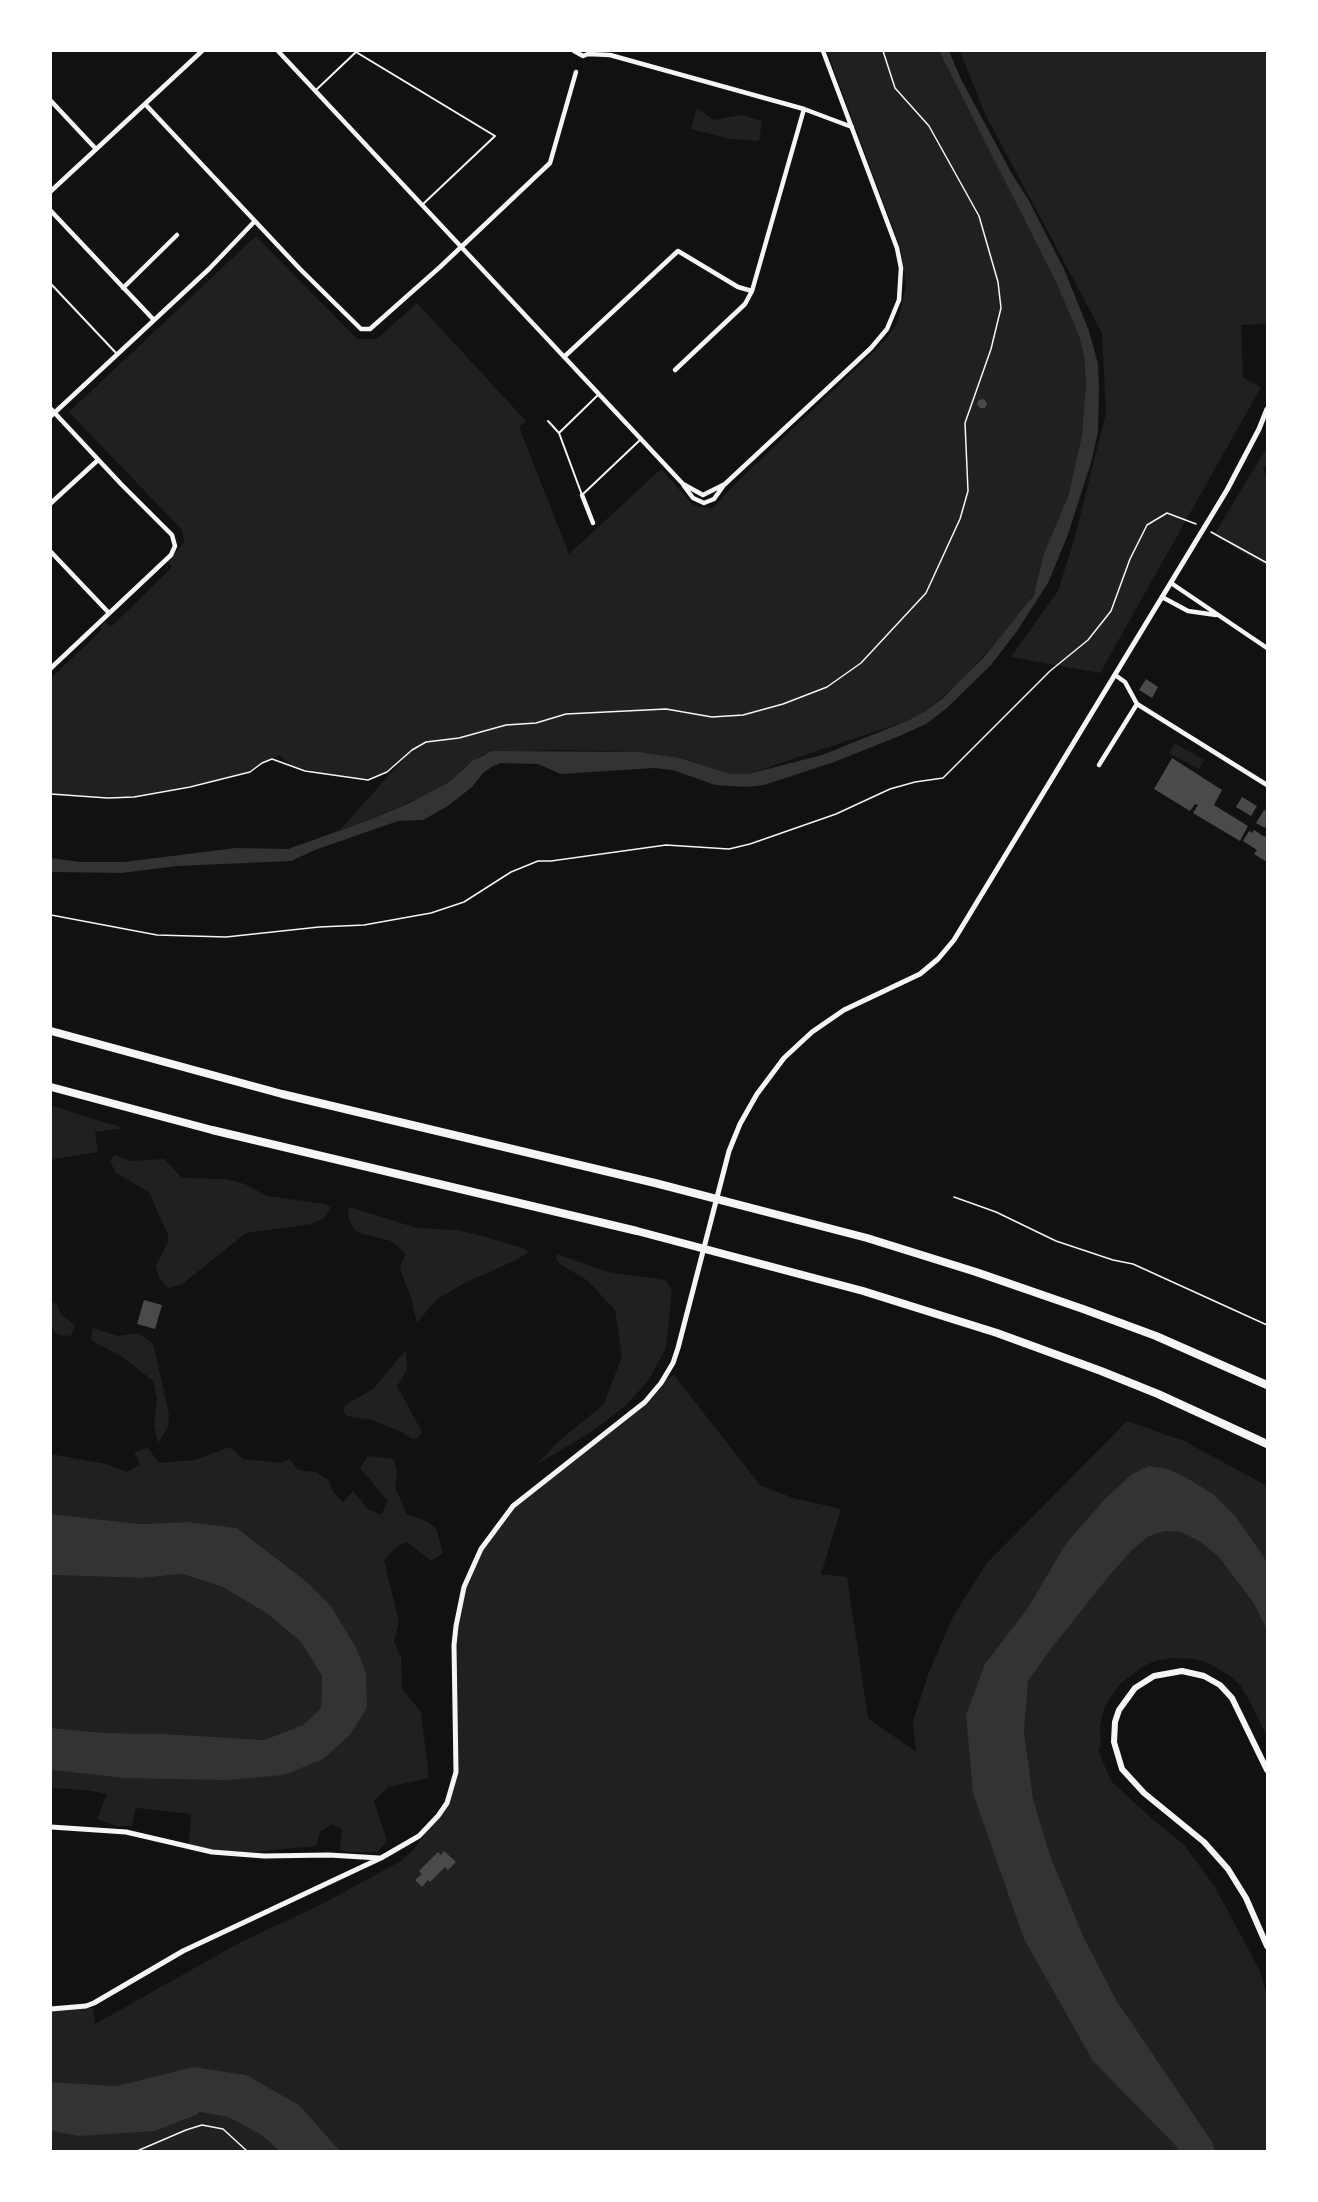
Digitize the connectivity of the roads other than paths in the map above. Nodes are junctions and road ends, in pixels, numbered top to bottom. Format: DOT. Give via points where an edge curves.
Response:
graph roads {
  1 [pos="202,51"];
  2 [pos="278,51"];
  3 [pos="574,51"];
  4 [pos="602,51"];
  5 [pos="823,51"];
  6 [pos="589,52"];
  7 [pos="610,55"];
  8 [pos="576,72"];
  9 [pos="315,91"];
  10 [pos="51,101"];
  11 [pos="145,104"];
  12 [pos="804,109"];
  13 [pos="852,127"];
  14 [pos="96,149"];
  15 [pos="51,191"];
  16 [pos="422,205"];
  17 [pos="51,211"];
  18 [pos="255,222"];
  19 [pos="177,236"];
  20 [pos="461,247"];
  21 [pos="51,284"];
  22 [pos="123,288"];
  23 [pos="752,291"];
  24 [pos="153,320"];
  25 [pos="117,354"];
  26 [pos="564,357"];
  27 [pos="675,369"];
  28 [pos="599,394"];
  29 [pos="1267,409"];
  30 [pos="52,412"];
  31 [pos="548,420"];
  32 [pos="559,433"];
  33 [pos="641,439"];
  34 [pos="98,460"];
  35 [pos="683,484"];
  36 [pos="725,484"];
  37 [pos="582,495"];
  38 [pos="51,503"];
  39 [pos="593,523"];
  40 [pos="51,552"];
  41 [pos="1171,583"];
  42 [pos="1162,597"];
  43 [pos="109,614"];
  44 [pos="1219,615"];
  45 [pos="1267,648"];
  46 [pos="51,668"];
  47 [pos="1115,675"];
  48 [pos="1137,704"];
  49 [pos="1099,765"];
  50 [pos="1267,785"];
  51 [pos="51,1030"];
  52 [pos="51,1087"];
  53 [pos="1267,1385"];
  54 [pos="1267,1444"];
  55 [pos="1267,1770"];
  56 [pos="51,1827"];
  57 [pos="381,1858"];
  58 [pos="1267,1946"];
  59 [pos="51,2009"];
  1 -- 11 [label="street"];
  2 -- 9 [label="street"];
  3 -- 6 [label="street" via="579,55"];
  4 -- 7 [label="street"];
  5 -- 13 [label="street"];
  6 -- 7 [label="street"];
  7 -- 12 [label="street"];
  8 -- 20 [label="street" via="550,163"];
  9 -- 16 [label="street"];
  9 -- 16 [label="lane" via="356,52 495,136"];
  10 -- 14 [label="street"];
  11 -- 14 [label="street"];
  11 -- 18 [label="street"];
  12 -- 13 [label="street"];
  12 -- 23 [label="street"];
  13 -- 36 [label="street" via="900,258 901,289 896,311 871,348"];
  14 -- 15 [label="street"];
  16 -- 20 [label="street"];
  17 -- 22 [label="street"];
  18 -- 20 [label="street" via="361,329 375,327"];
  18 -- 24 [label="street"];
  19 -- 22 [label="street"];
  20 -- 26 [label="street"];
  21 -- 25 [label="lane"];
  22 -- 24 [label="street"];
  23 -- 26 [label="street" via="738,287 678,251"];
  23 -- 27 [label="street" via="745,304"];
  24 -- 25 [label="street"];
  25 -- 30 [label="street"];
  26 -- 28 [label="street"];
  28 -- 32 [label="lane"];
  28 -- 33 [label="street"];
  29 -- 41 [label="street" via="1227,490"];
  30 -- 34 [label="street"];
  31 -- 32 [label="lane"];
  32 -- 37 [label="lane"];
  33 -- 35 [label="street"];
  33 -- 37 [label="lane"];
  34 -- 38 [label="street"];
  34 -- 43 [label="street" via="172,535 175,546 171,555"];
  35 -- 36 [label="street" via="703,495"];
  35 -- 36 [label="street" via="693,498 704,503 714,499"];
  37 -- 39 [label="street"];
  40 -- 43 [label="street"];
  41 -- 42 [label="street"];
  41 -- 44 [label="street"];
  42 -- 44 [label="street" via="1188,611"];
  42 -- 47 [label="street"];
  43 -- 46 [label="street"];
  44 -- 45 [label="street"];
  47 -- 48 [label="street" via="1125,682"];
  47 -- 57 [label="street" via="946,951 920,974 844,1010 798,1044 757,1094 729,1151 690,1305 673,1363 661,1383 645,1402 513,1506 482,1549 464,1587 456,1626 457,1757 453,1787 447,1803 429,1827"];
  48 -- 49 [label="street"];
  48 -- 50 [label="street"];
  51 -- 53 [label="highway" via="282,1094 632,1177 867,1238 1083,1309"];
  52 -- 54 [label="highway" via="201,1128 637,1231 863,1291 1101,1371"];
  55 -- 58 [label="main road" via="1232,1698 1204,1676 1182,1671 1154,1676 1135,1688 1119,1710 1114,1742 1122,1769 1144,1793 1204,1842 1228,1869"];
  56 -- 57 [label="street" via="126,1832 212,1852"];
  57 -- 59 [label="street" via="183,1952 94,2003"];
}
